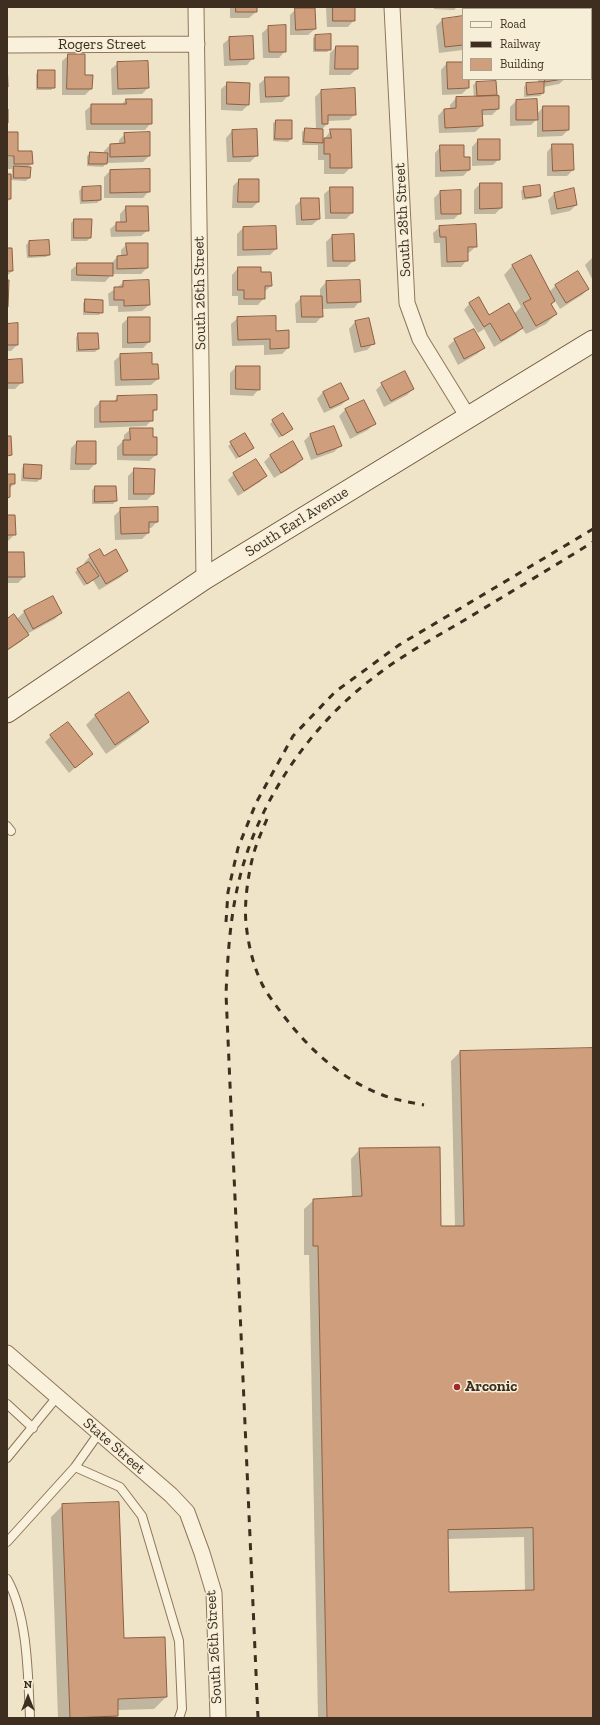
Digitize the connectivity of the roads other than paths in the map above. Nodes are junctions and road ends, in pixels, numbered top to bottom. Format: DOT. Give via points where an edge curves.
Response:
graph roads {
  1 [pos="196,7"];
  2 [pos="392,7"];
  3 [pos="197,44"];
  4 [pos="7,45"];
  5 [pos="593,341"];
  6 [pos="468,416"];
  7 [pos="204,579"];
  8 [pos="7,712"];
  9 [pos="7,1353"];
  10 [pos="57,1397"];
  11 [pos="7,1404"];
  12 [pos="33,1428"];
  13 [pos="99,1433"];
  14 [pos="7,1458"];
  15 [pos="75,1466"];
  16 [pos="7,1542"];
  17 [pos="202,1553"];
  18 [pos="7,1579"];
  19 [pos="30,1718"];
  20 [pos="179,1718"];
  21 [pos="218,1718"];
  1 -- 3 [label="street, South 26th Street"];
  2 -- 6 [label="street, South 28th Street" via="407,303 420,339"];
  3 -- 4 [label="street, Rogers Street"];
  3 -- 7 [label="street, South 26th Street"];
  5 -- 6 [label="street, South Earl Avenue"];
  6 -- 7 [label="street, South Earl Avenue"];
  7 -- 8 [label="street, South Earl Avenue"];
  9 -- 10 [label="street, State Street"];
  10 -- 12 [label="lane"];
  10 -- 13 [label="street, State Street"];
  11 -- 12 [label="lane"];
  12 -- 14 [label="lane"];
  13 -- 15 [label="lane"];
  13 -- 17 [label="street, State Street" via="187,1512"];
  15 -- 16 [label="lane"];
  15 -- 20 [label="lane" via="120,1487 142,1516 179,1641 182,1709"];
  17 -- 21 [label="street, South 26th Street" via="214,1593"];
  18 -- 19 [label="lane" via="23,1626"];
}
